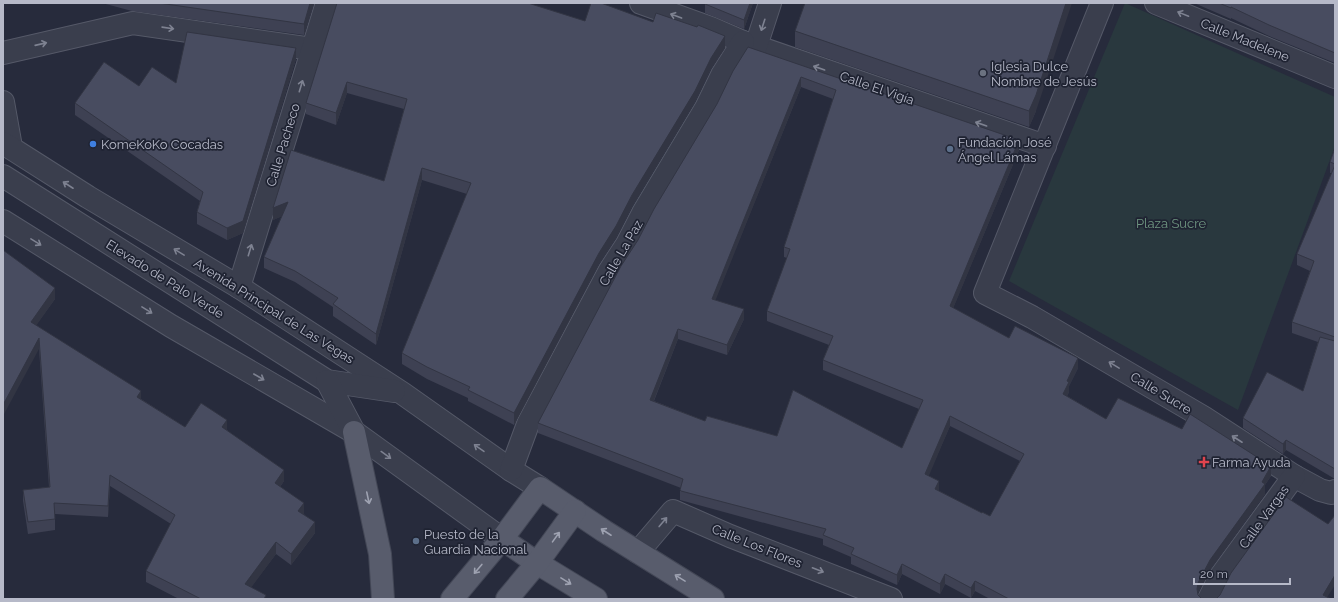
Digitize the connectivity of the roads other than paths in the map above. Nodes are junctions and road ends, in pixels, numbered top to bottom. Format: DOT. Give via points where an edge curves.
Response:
graph roads {
  1 [pos="327,3"];
  2 [pos="641,3"];
  3 [pos="770,3"];
  4 [pos="1102,3"];
  5 [pos="1156,3"];
  6 [pos="749,44"];
  7 [pos="312,48"];
  8 [pos="3,53"];
  9 [pos="1335,77"];
  10 [pos="3,102"];
  11 [pos="7,145"];
  12 [pos="1045,146"];
  13 [pos="3,176"];
  14 [pos="3,221"];
  15 [pos="239,287"];
  16 [pos="328,381"];
  17 [pos="402,393"];
  18 [pos="354,432"];
  19 [pos="511,470"];
  20 [pos="1294,476"];
  21 [pos="540,488"];
  22 [pos="1335,491"];
  23 [pos="575,511"];
  24 [pos="502,539"];
  25 [pos="638,552"];
  26 [pos="537,563"];
  27 [pos="383,599"];
  28 [pos="452,599"];
  29 [pos="507,599"];
  30 [pos="596,599"];
  31 [pos="713,599"];
  32 [pos="891,599"];
  33 [pos="1209,599"];
  1 -- 7 [label="street, Calle Pacheco"];
  6 -- 2 [label="street, Calle El Vigía, one-way"];
  3 -- 6 [label="street, Calle La Paz, one-way"];
  4 -- 12 [label="street"];
  9 -- 5 [label="street, Calle Madelene, one-way"];
  12 -- 6 [label="street, Calle El Vigía, one-way"];
  6 -- 19 [label="street, Calle La Paz" via="722,75 702,114 610,270 528,424"];
  8 -- 7 [label="street, one-way" via="133,23"];
  15 -- 7 [label="street, Calle Pacheco, one-way"];
  10 -- 11 [label="street"];
  15 -- 11 [label="street, Avenida Principal de Las Vegas, one-way" via="88,197"];
  20 -- 12 [label="street, Calle Sucre, one-way" via="1203,417 1032,317 985,293"];
  13 -- 16 [label="street, Elevado de Palo Verde"];
  14 -- 18 [label="street, one-way" via="172,326"];
  15 -- 17 [label="street, Avenida Principal de Las Vegas"];
  16 -- 17 [label="street, Elevado de Palo Verde"];
  16 -- 18 [label="street"];
  19 -- 17 [label="street, Avenida Principal de Las Vegas, one-way"];
  18 -- 24 [label="street, one-way"];
  18 -- 27 [label="main road, one-way" via="380,554"];
  19 -- 21 [label="street, Avenida Principal de Las Vegas"];
  20 -- 22 [label="street, Calle Sucre" via="1320,490 1331,493"];
  20 -- 33 [label="street, Calle Vargas" via="1220,577"];
  21 -- 23 [label="main road"];
  21 -- 24 [label="main road"];
  25 -- 23 [label="main road, one-way"];
  26 -- 23 [label="main road, one-way"];
  24 -- 26 [label="main road"];
  24 -- 28 [label="main road, one-way"];
  31 -- 25 [label="main road, one-way"];
  25 -- 32 [label="street, Calle Los Flores, one-way" via="673,511"];
  26 -- 29 [label="main road"];
  26 -- 30 [label="main road, one-way"];
}
